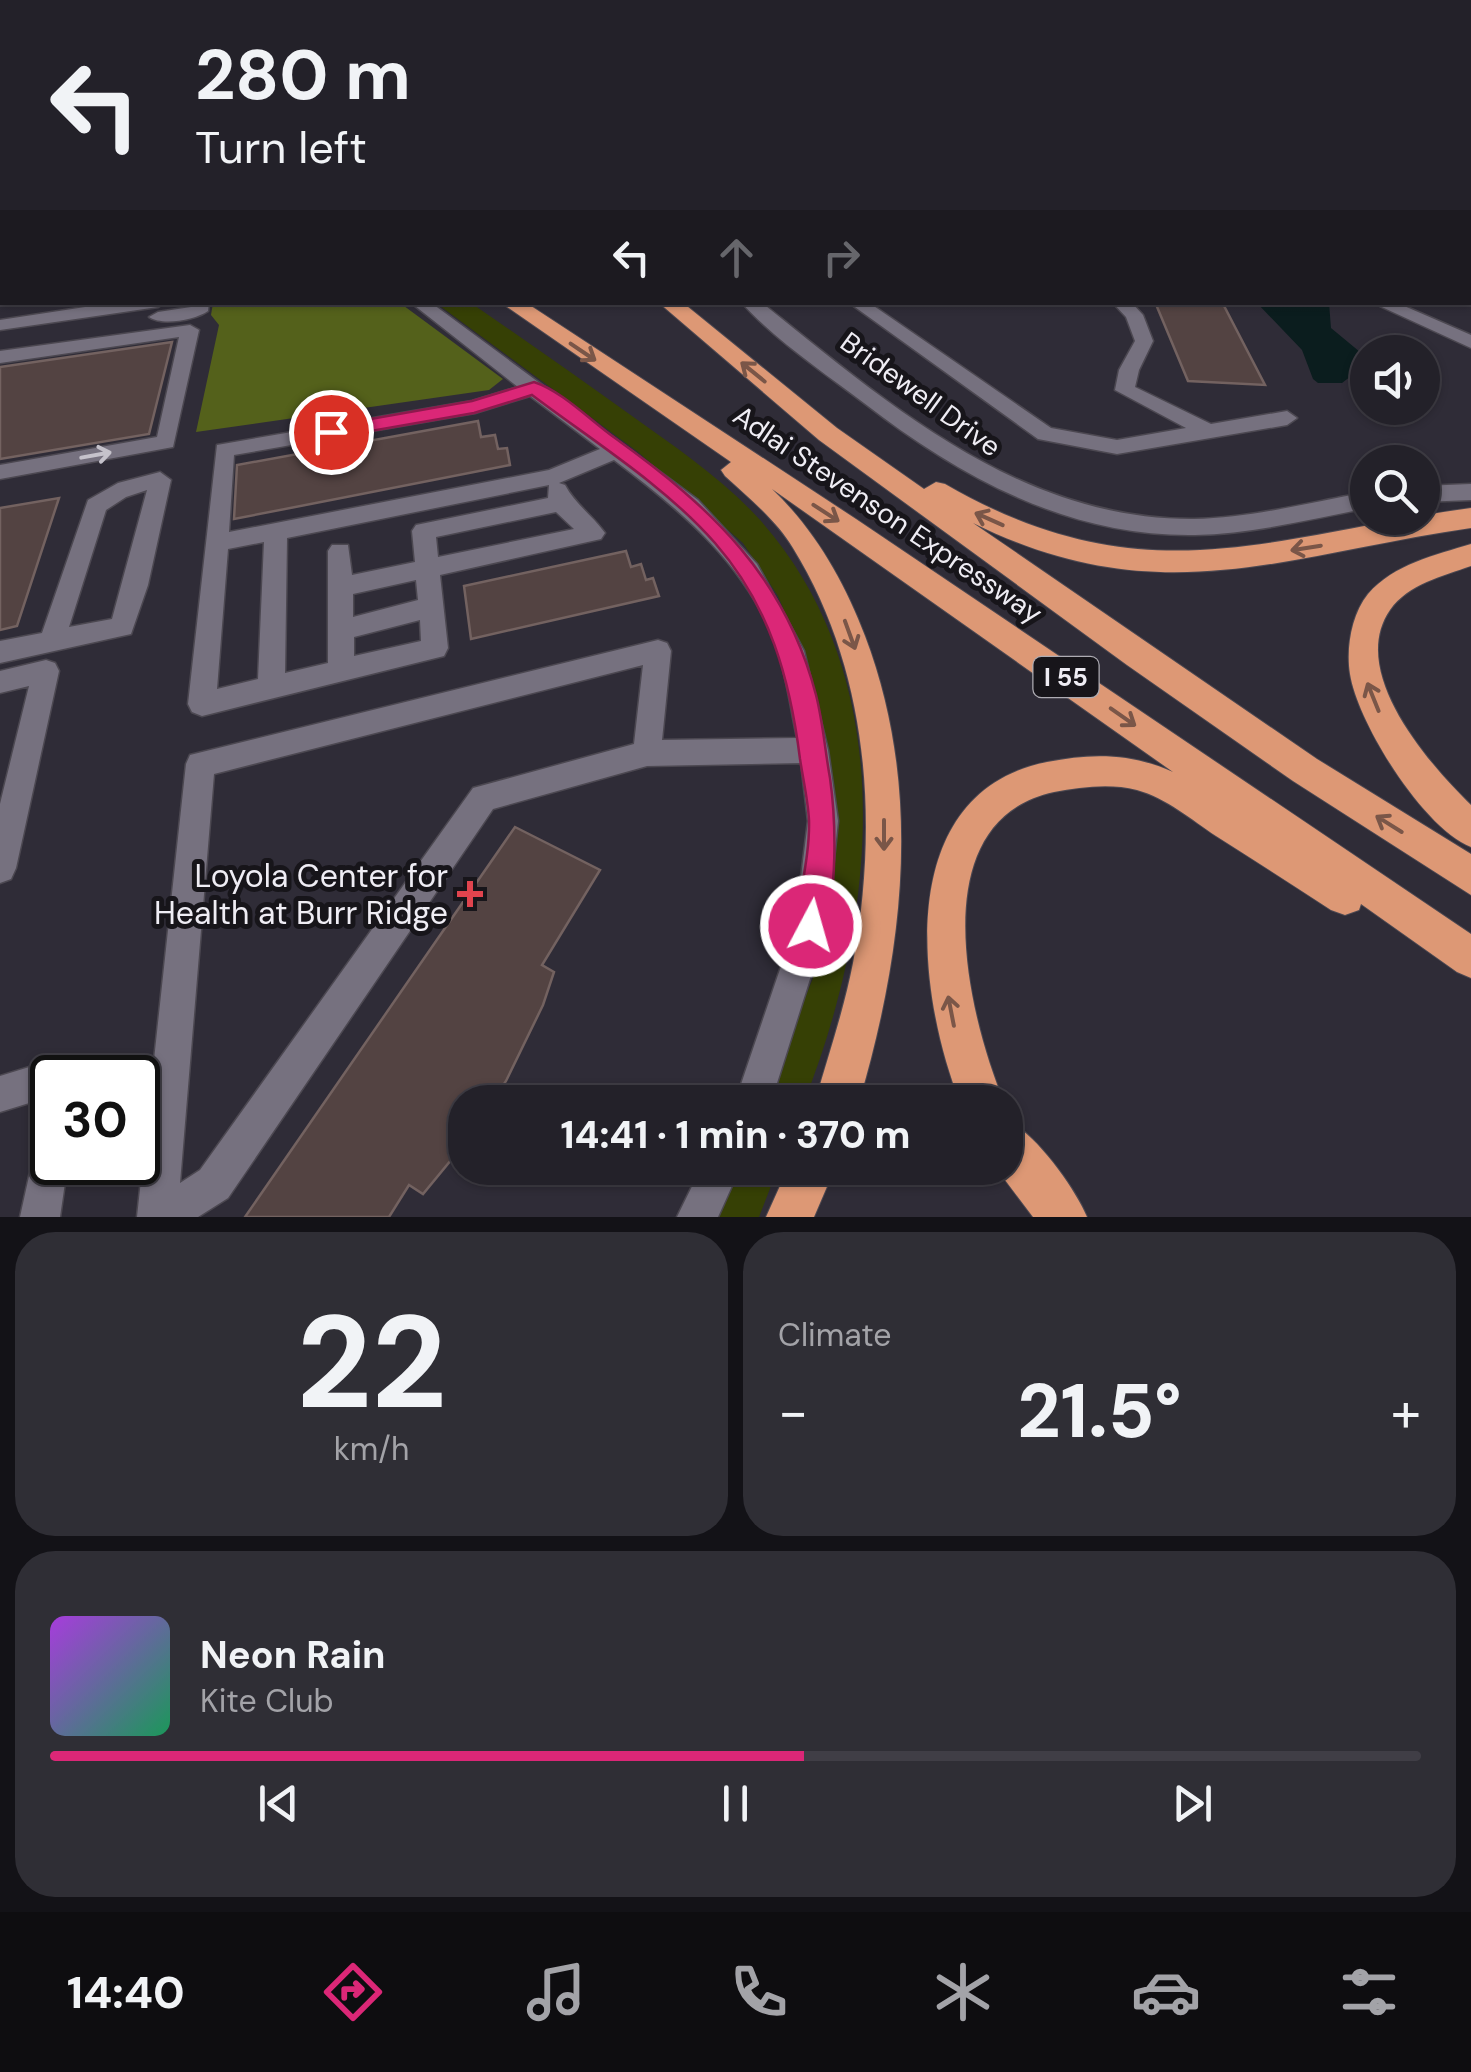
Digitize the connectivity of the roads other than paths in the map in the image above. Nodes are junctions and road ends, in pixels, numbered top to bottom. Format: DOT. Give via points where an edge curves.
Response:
graph roads {
  1 [pos="137,305"];
  2 [pos="200,305"];
  3 [pos="422,305"];
  4 [pos="514,305"];
  5 [pos="672,305"];
  6 [pos="753,305"];
  7 [pos="860,305"];
  8 [pos="1123,305"];
  9 [pos="1387,305"];
  10 [pos="0,325"];
  11 [pos="0,340"];
  12 [pos="1471,342"];
  13 [pos="0,358"];
  14 [pos="534,388"];
  15 [pos="657,402"];
  16 [pos="1287,418"];
  17 [pos="1208,432"];
  18 [pos="828,434"];
  19 [pos="619,450"];
  20 [pos="0,472"];
  21 [pos="553,478"];
  22 [pos="1471,492"];
  23 [pos="1440,493"];
  24 [pos="562,503"];
  25 [pos="1350,503"];
  26 [pos="1471,518"];
  27 [pos="276,532"];
  28 [pos="217,543"];
  29 [pos="340,550"];
  30 [pos="1471,555"];
  31 [pos="428,568"];
  32 [pos="340,587"];
  33 [pos="431,607"];
  34 [pos="341,630"];
  35 [pos="52,642"];
  36 [pos="0,652"];
  37 [pos="342,671"];
  38 [pos="0,682"];
  39 [pos="271,687"];
  40 [pos="814,750"];
  41 [pos="647,753"];
  42 [pos="1471,830"];
  43 [pos="0,868"];
  44 [pos="1471,876"];
  45 [pos="1471,958"];
  46 [pos="1471,972"];
  47 [pos="30,1085"];
  48 [pos="759,1085"];
  49 [pos="843,1085"];
  50 [pos="976,1085"];
  51 [pos="0,1094"];
  52 [pos="1023,1165"];
  53 [pos="45,1185"];
  54 [pos="713,1185"];
  55 [pos="804,1185"];
  56 [pos="40,1217"];
  57 [pos="160,1217"];
  58 [pos="697,1217"];
  59 [pos="790,1217"];
  60 [pos="1063,1217"];
  1 -- 10 [label="street"];
  2 -- 11 [label="street" via="199,311"];
  3 -- 14 [label="street"];
  4 -- 15 [label="highway, Adlai Stevenson Expressway / I 55, one-way"];
  18 -- 5 [label="highway, Adlai Stevenson Expressway / I 55, one-way"];
  6 -- 25 [label="street, Bridewell Drive" via="957,460 1039,502 1122,522 1190,528"];
  7 -- 17 [label="street" via="1045,434 1117,447"];
  8 -- 17 [label="street" via="1144,340 1125,390"];
  9 -- 12 [label="street"];
  20 -- 13 [label="street, one-way" via="166,442 190,330"];
  14 -- 19 [label="street"];
  14 -- 28 [label="street" via="474,407 224,450"];
  15 -- 45 [label="highway, Adlai Stevenson Expressway / I 55, one-way"];
  15 -- 49 [label="highway, one-way" via="777,509 802,540 849,630 866,685 878,738 884,871 860,1038"];
  16 -- 17 [label="street"];
  26 -- 18 [label="highway, one-way" via="1208,563 1102,555 996,524"];
  44 -- 18 [label="highway, Adlai Stevenson Expressway / I 55, one-way" via="1138,656"];
  19 -- 21 [label="street"];
  19 -- 40 [label="street" via="690,506 748,570 791,651"];
  21 -- 24 [label="street"];
  21 -- 27 [label="street"];
  22 -- 23 [label="street"];
  24 -- 31 [label="street" via="424,531"];
  24 -- 31 [label="street" via="593,533"];
  27 -- 28 [label="street"];
  27 -- 39 [label="street"];
  28 -- 39 [label="street" via="202,704"];
  29 -- 32 [label="street"];
  42 -- 30 [label="highway, one-way" via="1432,794 1393,742 1362,659 1368,622 1396,583"];
  31 -- 32 [label="street"];
  31 -- 33 [label="street"];
  32 -- 34 [label="street"];
  33 -- 34 [label="street"];
  33 -- 37 [label="street" via="435,648"];
  34 -- 37 [label="street"];
  35 -- 35 [label="street" via="122,628 160,480 128,486 96,506"];
  35 -- 36 [label="street"];
  37 -- 39 [label="street"];
  38 -- 43 [label="street" via="46,670"];
  40 -- 41 [label="street"];
  40 -- 48 [label="street" via="822,821 811,926"];
  41 -- 57 [label="street" via="483,798 214,1184"];
  41 -- 57 [label="street" via="658,652 200,764"];
  50 -- 46 [label="highway, one-way" via="948,1007 949,888 963,838 1018,785 1051,774 1107,770 1141,776 1188,797"];
  47 -- 51 [label="street"];
  52 -- 60 [label="highway"];
  53 -- 56 [label="street"];
  54 -- 58 [label="street"];
  55 -- 59 [label="highway"];
}
